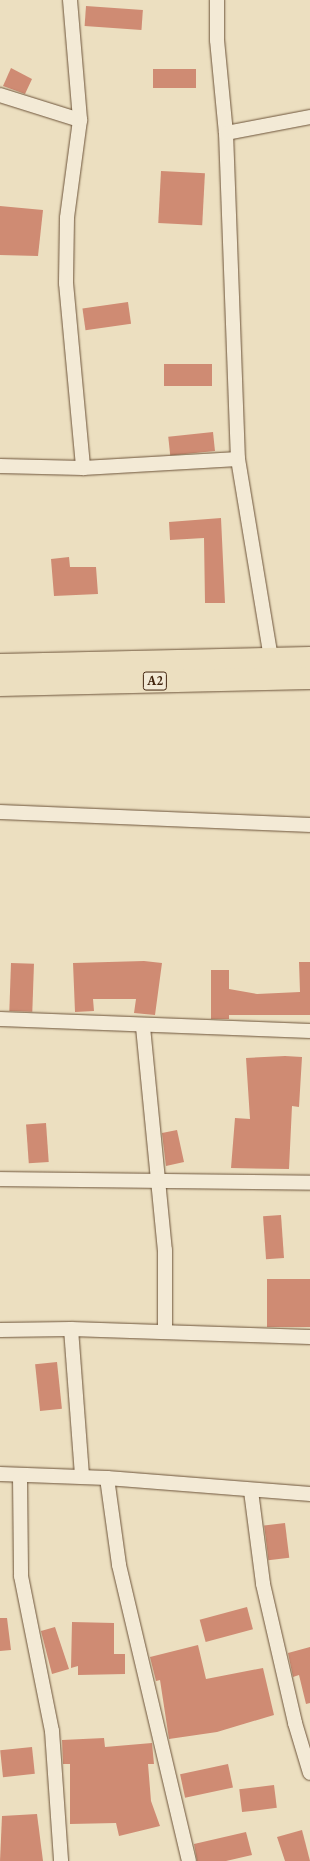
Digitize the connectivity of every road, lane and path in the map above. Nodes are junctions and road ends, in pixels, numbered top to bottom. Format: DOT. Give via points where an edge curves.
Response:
graph roads {
  1 [pos="70,0"];
  2 [pos="217,0"];
  3 [pos="0,95"];
  4 [pos="310,117"];
  5 [pos="80,120"];
  6 [pos="226,133"];
  7 [pos="238,459"];
  8 [pos="0,466"];
  9 [pos="83,468"];
  10 [pos="310,658"];
  11 [pos="271,659"];
  12 [pos="0,665"];
  13 [pos="310,678"];
  14 [pos="0,685"];
  15 [pos="0,812"];
  16 [pos="310,825"];
  17 [pos="0,1019"];
  18 [pos="143,1027"];
  19 [pos="310,1031"];
  20 [pos="0,1179"];
  21 [pos="160,1179"];
  22 [pos="310,1183"];
  23 [pos="72,1328"];
  24 [pos="0,1330"];
  25 [pos="165,1332"];
  26 [pos="310,1337"];
  27 [pos="0,1474"];
  28 [pos="20,1476"];
  29 [pos="82,1477"];
  30 [pos="107,1478"];
  31 [pos="251,1491"];
  32 [pos="310,1494"];
  33 [pos="310,1773"];
  34 [pos="60,1861"];
  35 [pos="189,1861"];
  1 -- 5 [label="street"];
  2 -- 6 [label="street" via="217,40"];
  3 -- 5 [label="street"];
  4 -- 6 [label="street"];
  5 -- 9 [label="street" via="66,218 66,283"];
  6 -- 7 [label="street"];
  7 -- 9 [label="street"];
  7 -- 11 [label="street"];
  8 -- 9 [label="street"];
  10 -- 11 [label="highway, A2"];
  11 -- 12 [label="highway, A2"];
  13 -- 14 [label="highway, A2"];
  15 -- 16 [label="street"];
  17 -- 18 [label="street"];
  18 -- 19 [label="street"];
  18 -- 21 [label="street"];
  20 -- 21 [label="street"];
  21 -- 22 [label="street"];
  21 -- 25 [label="street" via="166,1277"];
  23 -- 24 [label="street"];
  23 -- 25 [label="street"];
  23 -- 29 [label="street"];
  25 -- 26 [label="street"];
  27 -- 28 [label="street"];
  28 -- 29 [label="street"];
  28 -- 34 [label="street" via="21,1576 52,1731"];
  29 -- 30 [label="street"];
  30 -- 31 [label="street"];
  30 -- 35 [label="street" via="119,1565"];
  31 -- 32 [label="street"];
  31 -- 33 [label="street" via="263,1584 295,1723"];
}
